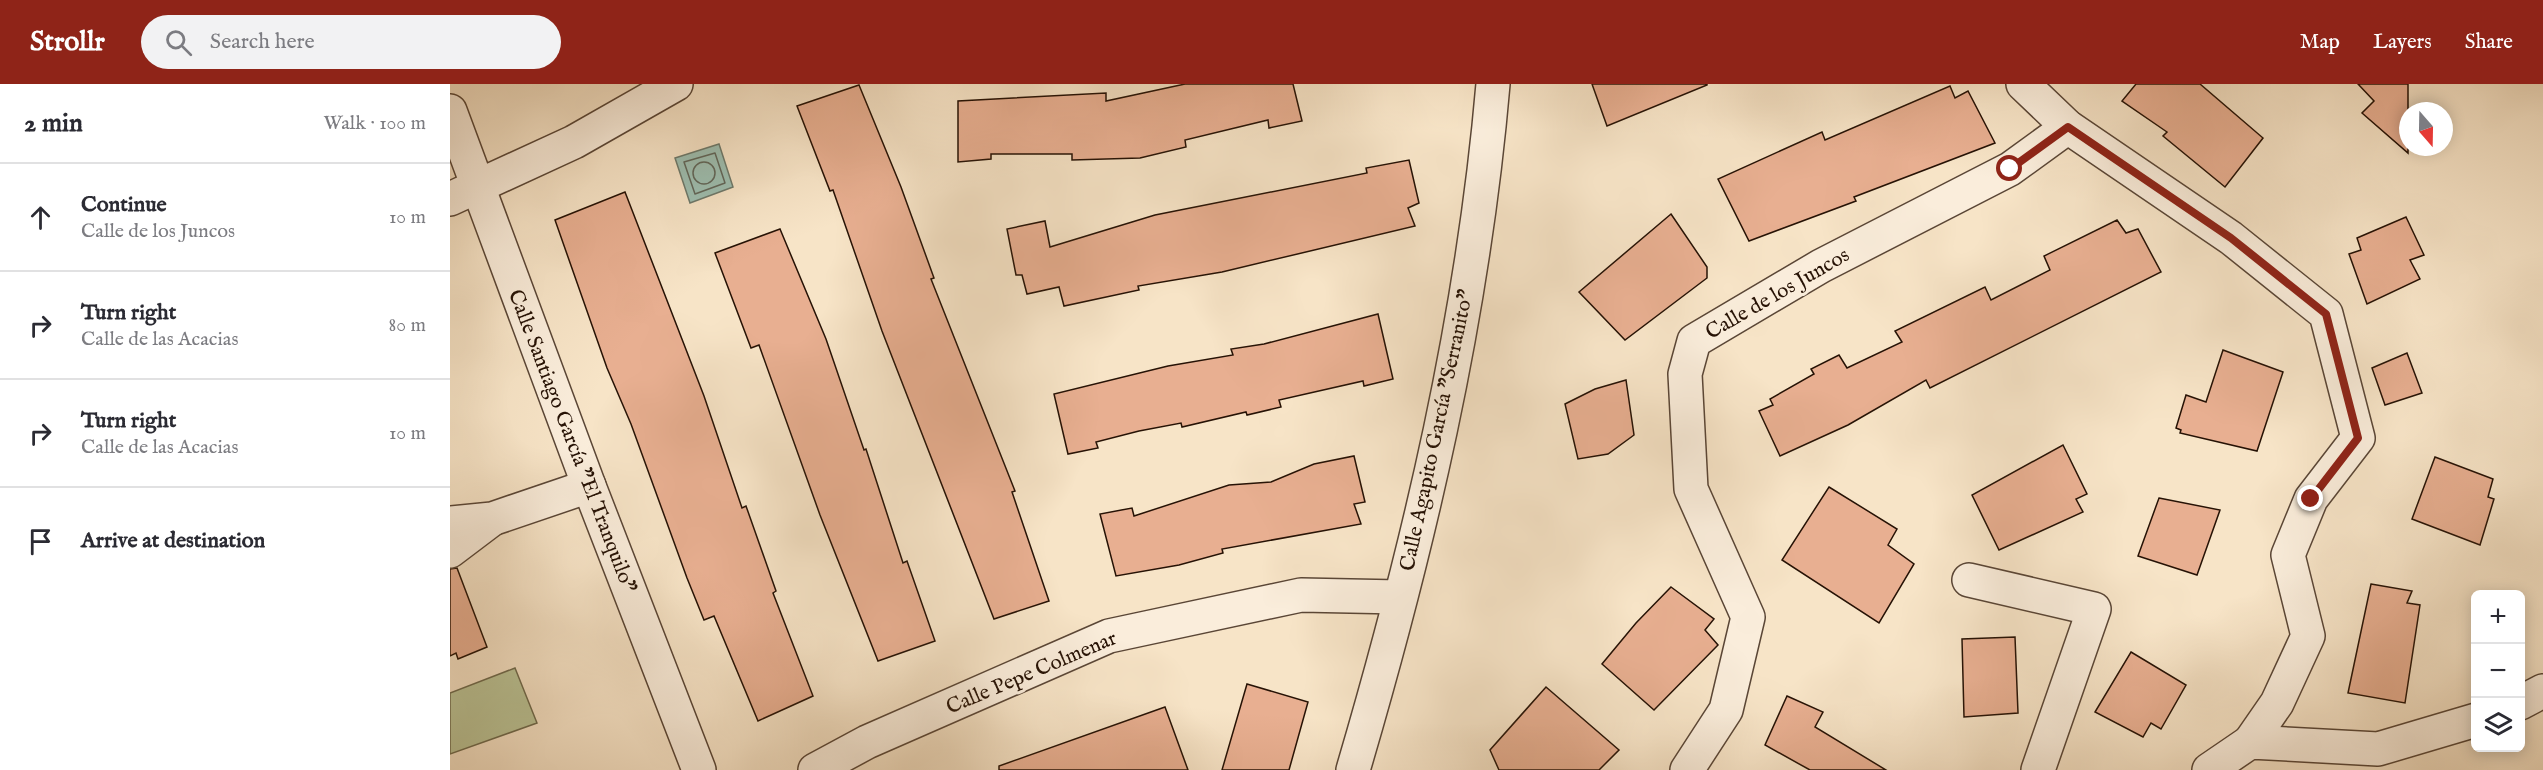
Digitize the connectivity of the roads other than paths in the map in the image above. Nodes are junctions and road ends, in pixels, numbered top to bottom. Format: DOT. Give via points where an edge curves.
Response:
graph roads {
  1 [pos="676,84"];
  2 [pos="1493,84"];
  3 [pos="2023,84"];
  4 [pos="450,111"];
  5 [pos="2068,127"];
  6 [pos="464,193"];
  7 [pos="589,486"];
  8 [pos="492,519"];
  9 [pos="450,524"];
  10 [pos="450,551"];
  11 [pos="1969,580"];
  12 [pos="1400,597"];
  13 [pos="2543,691"];
  14 [pos="2525,700"];
  15 [pos="2471,721"];
  16 [pos="2250,742"];
  17 [pos="699,770"];
  18 [pos="815,770"];
  19 [pos="1353,770"];
  20 [pos="1687,770"];
  21 [pos="2038,770"];
  22 [pos="2209,770"];
  1 -- 6 [label="street" via="574,142"];
  2 -- 12 [label="street, Calle Agapito García \"Serranito\"" via="1454,364 1419,529"];
  3 -- 5 [label="street"];
  4 -- 6 [label="street, Calle Santiago García \"El Tranquilo\""];
  5 -- 16 [label="street" via="2231,238 2326,314 2358,438 2311,499 2288,555 2308,636 2277,703"];
  5 -- 20 [label="street, Calle de los Juncos" via="2010,169 1821,266 1694,341 1685,374 1691,489 1748,617 1726,711"];
  6 -- 7 [label="street, Calle Santiago García \"El Tranquilo\""];
  7 -- 8 [label="street"];
  7 -- 17 [label="street, Calle Santiago García \"El Tranquilo\""];
  8 -- 9 [label="street"];
  8 -- 10 [label="street"];
  11 -- 21 [label="street" via="2094,609"];
  12 -- 18 [label="street, Calle Pepe Colmenar" via="1301,595 1109,636 867,742"];
  12 -- 19 [label="street, Calle Agapito García \"Serranito\""];
  13 -- 14 [label="street"];
  15 -- 16 [label="street" via="2378,749"];
  16 -- 22 [label="street"];
}
